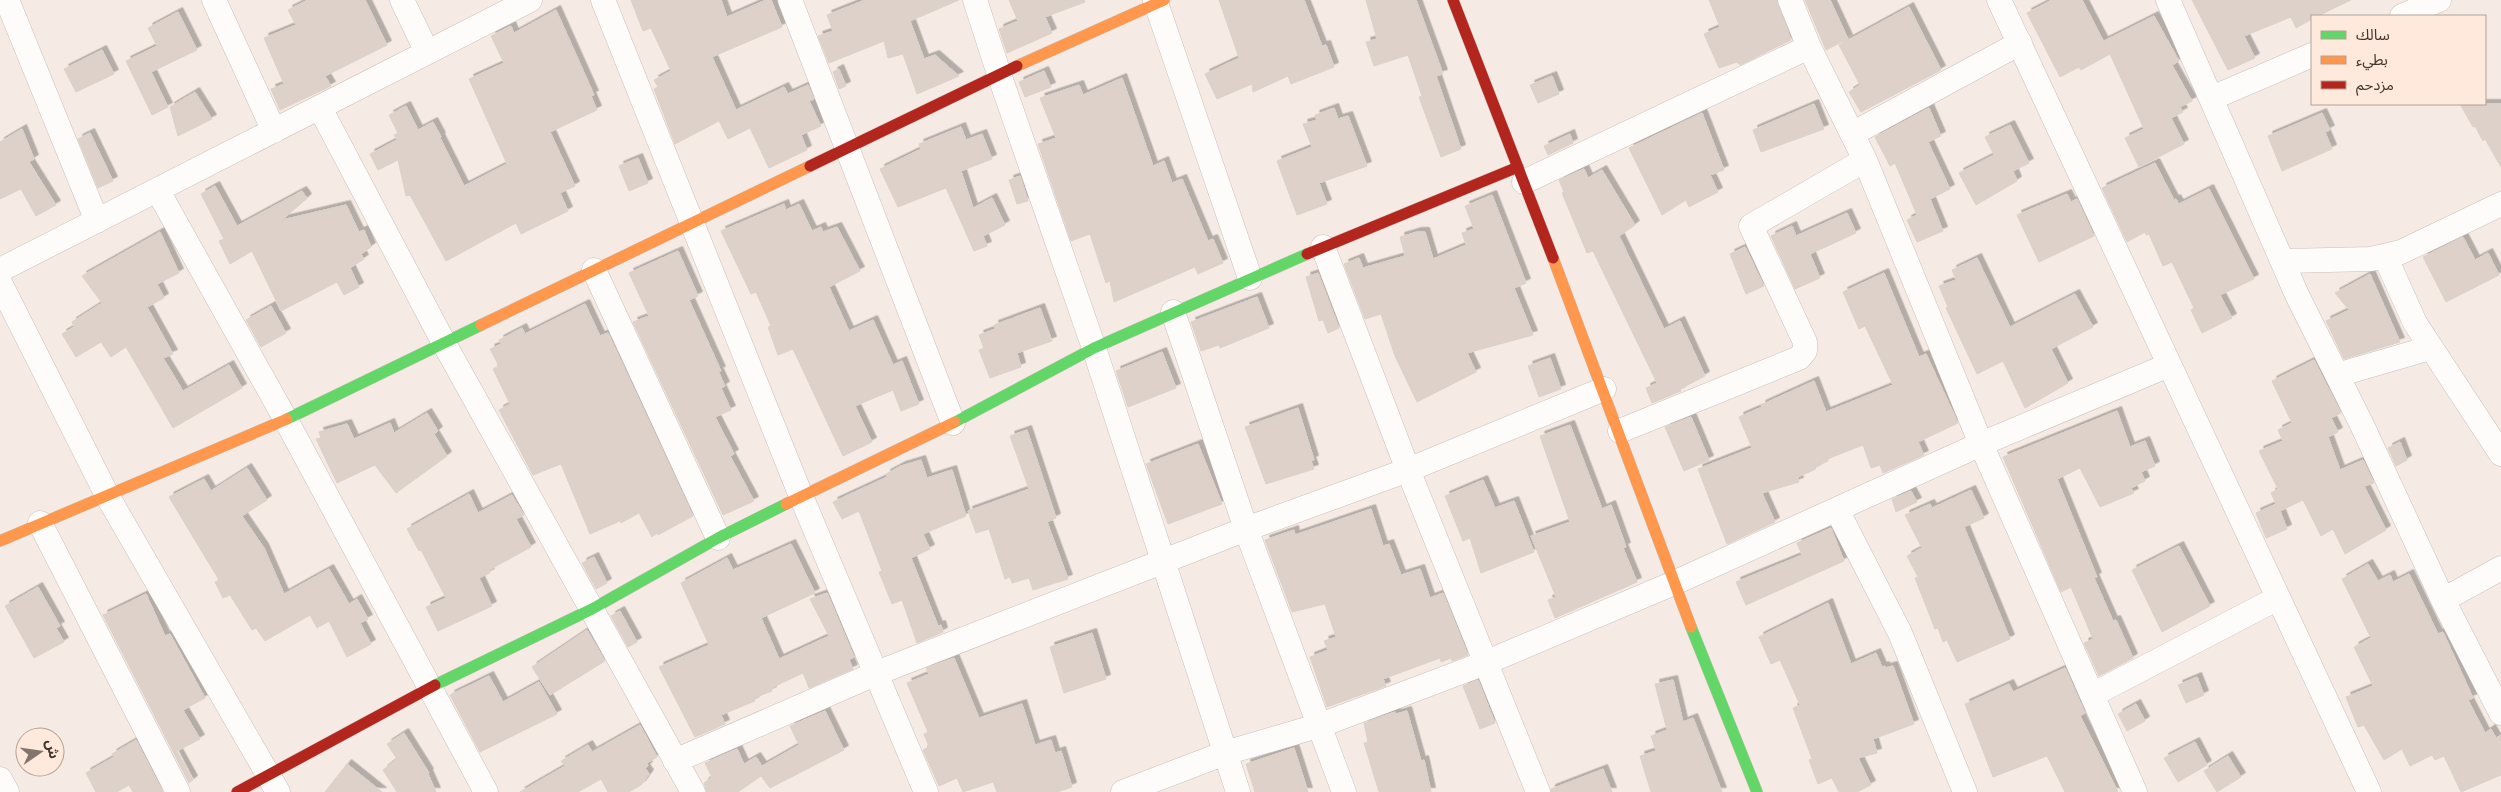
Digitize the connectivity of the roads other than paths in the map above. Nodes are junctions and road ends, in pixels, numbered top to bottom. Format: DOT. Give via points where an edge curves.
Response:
graph roads {
  1 [pos="7,0"];
  2 [pos="214,0"];
  3 [pos="402,0"];
  4 [pos="530,0"];
  5 [pos="603,0"];
  6 [pos="790,0"];
  7 [pos="975,0"];
  8 [pos="1453,0"];
  9 [pos="1790,0"];
  10 [pos="1999,0"];
  11 [pos="2168,0"];
  12 [pos="2440,0"];
  13 [pos="1158,1"];
  14 [pos="2404,15"];
  15 [pos="2020,43"];
  16 [pos="1809,47"];
  17 [pos="426,52"];
  18 [pos="2311,55"];
  19 [pos="999,74"];
  20 [pos="2212,98"];
  21 [pos="320,108"];
  22 [pos="274,131"];
  23 [pos="1852,134"];
  24 [pos="847,149"];
  25 [pos="1866,160"];
  26 [pos="1521,175"];
  27 [pos="158,191"];
  28 [pos="2501,204"];
  29 [pos="96,221"];
  30 [pos="691,223"];
  31 [pos="1323,247"];
  32 [pos="2385,256"];
  33 [pos="2283,261"];
  34 [pos="0,270"];
  35 [pos="594,270"];
  36 [pos="1250,278"];
  37 [pos="0,283"];
  38 [pos="1173,312"];
  39 [pos="445,345"];
  40 [pos="1094,348"];
  41 [pos="2430,348"];
  42 [pos="2169,365"];
  43 [pos="2337,375"];
  44 [pos="1604,390"];
  45 [pos="286,420"];
  46 [pos="953,423"];
  47 [pos="1620,431"];
  48 [pos="1981,444"];
  49 [pos="2501,454"];
  50 [pos="1408,470"];
  51 [pos="801,496"];
  52 [pos="108,497"];
  53 [pos="1837,510"];
  54 [pos="40,523"];
  55 [pos="1246,529"];
  56 [pos="718,538"];
  57 [pos="0,541"];
  58 [pos="1162,562"];
  59 [pos="2501,568"];
  60 [pos="1674,583"];
  61 [pos="2278,598"];
  62 [pos="2443,600"];
  63 [pos="592,608"];
  64 [pos="1485,663"];
  65 [pos="877,673"];
  66 [pos="429,688"];
  67 [pos="2092,696"];
  68 [pos="2501,714"];
  69 [pos="1321,725"];
  70 [pos="1225,753"];
  71 [pos="675,761"];
  72 [pos="0,779"];
  73 [pos="274,784"];
  74 [pos="7,792"];
  75 [pos="178,792"];
  76 [pos="237,792"];
  77 [pos="486,792"];
  78 [pos="693,792"];
  79 [pos="926,792"];
  80 [pos="1123,792"];
  81 [pos="1238,792"];
  82 [pos="1344,792"];
  83 [pos="1538,792"];
  84 [pos="1757,792"];
  85 [pos="1965,792"];
  86 [pos="2135,792"];
  87 [pos="2369,792"];
  1 -- 29 [label="street"];
  2 -- 22 [label="street"];
  3 -- 17 [label="street"];
  4 -- 17 [label="street"];
  5 -- 30 [label="street"];
  6 -- 24 [label="street"];
  7 -- 19 [label="street"];
  8 -- 26 [label="street"];
  9 -- 16 [label="street"];
  10 -- 15 [label="street"];
  11 -- 20 [label="street"];
  12 -- 14 [label="street"];
  13 -- 19 [label="street"];
  13 -- 36 [label="street"];
  15 -- 23 [label="street"];
  15 -- 42 [label="street"];
  16 -- 23 [label="street"];
  16 -- 26 [label="street"];
  17 -- 21 [label="street"];
  18 -- 20 [label="street"];
  19 -- 24 [label="street"];
  19 -- 40 [label="street"];
  20 -- 33 [label="street"];
  21 -- 22 [label="street"];
  21 -- 39 [label="street"];
  22 -- 27 [label="street"];
  23 -- 25 [label="street"];
  24 -- 30 [label="street"];
  24 -- 46 [label="street"];
  25 -- 47 [label="street" via="1751,226 1805,342 1805,351 1799,358"];
  25 -- 48 [label="street"];
  26 -- 31 [label="street"];
  26 -- 44 [label="street"];
  27 -- 29 [label="street"];
  27 -- 45 [label="street"];
  28 -- 32 [label="street" via="2401,252"];
  29 -- 34 [label="street"];
  30 -- 35 [label="street"];
  30 -- 51 [label="street"];
  31 -- 36 [label="street"];
  31 -- 50 [label="street"];
  32 -- 33 [label="street"];
  32 -- 41 [label="street"];
  33 -- 43 [label="street"];
  35 -- 39 [label="street"];
  35 -- 56 [label="street"];
  36 -- 38 [label="street"];
  37 -- 52 [label="street"];
  38 -- 40 [label="street"];
  38 -- 55 [label="street"];
  39 -- 45 [label="street"];
  39 -- 63 [label="street"];
  40 -- 46 [label="street"];
  40 -- 58 [label="street"];
  41 -- 43 [label="street"];
  41 -- 49 [label="street"];
  42 -- 48 [label="street"];
  42 -- 61 [label="street"];
  43 -- 62 [label="street"];
  44 -- 47 [label="street"];
  44 -- 50 [label="street"];
  45 -- 52 [label="street"];
  45 -- 66 [label="street"];
  46 -- 51 [label="street"];
  47 -- 60 [label="street"];
  48 -- 53 [label="street"];
  48 -- 67 [label="street"];
  50 -- 55 [label="street"];
  50 -- 64 [label="street"];
  51 -- 56 [label="street"];
  51 -- 65 [label="street"];
  52 -- 54 [label="street"];
  52 -- 73 [label="street"];
  53 -- 60 [label="street"];
  53 -- 85 [label="street" via="1900,633"];
  54 -- 57 [label="street"];
  54 -- 75 [label="street"];
  55 -- 58 [label="street"];
  55 -- 69 [label="street"];
  56 -- 63 [label="street"];
  58 -- 65 [label="street"];
  58 -- 70 [label="street"];
  59 -- 62 [label="street"];
  60 -- 64 [label="street"];
  60 -- 84 [label="street"];
  61 -- 67 [label="street"];
  61 -- 87 [label="street"];
  62 -- 68 [label="street"];
  63 -- 66 [label="street"];
  63 -- 71 [label="street"];
  64 -- 69 [label="street"];
  64 -- 83 [label="street"];
  65 -- 71 [label="street"];
  65 -- 79 [label="street"];
  66 -- 73 [label="street"];
  66 -- 77 [label="street"];
  67 -- 86 [label="street"];
  69 -- 70 [label="street"];
  69 -- 82 [label="street"];
  70 -- 80 [label="street"];
  70 -- 81 [label="street"];
  71 -- 78 [label="street"];
  72 -- 74 [label="street"];
  73 -- 76 [label="street"];
}
